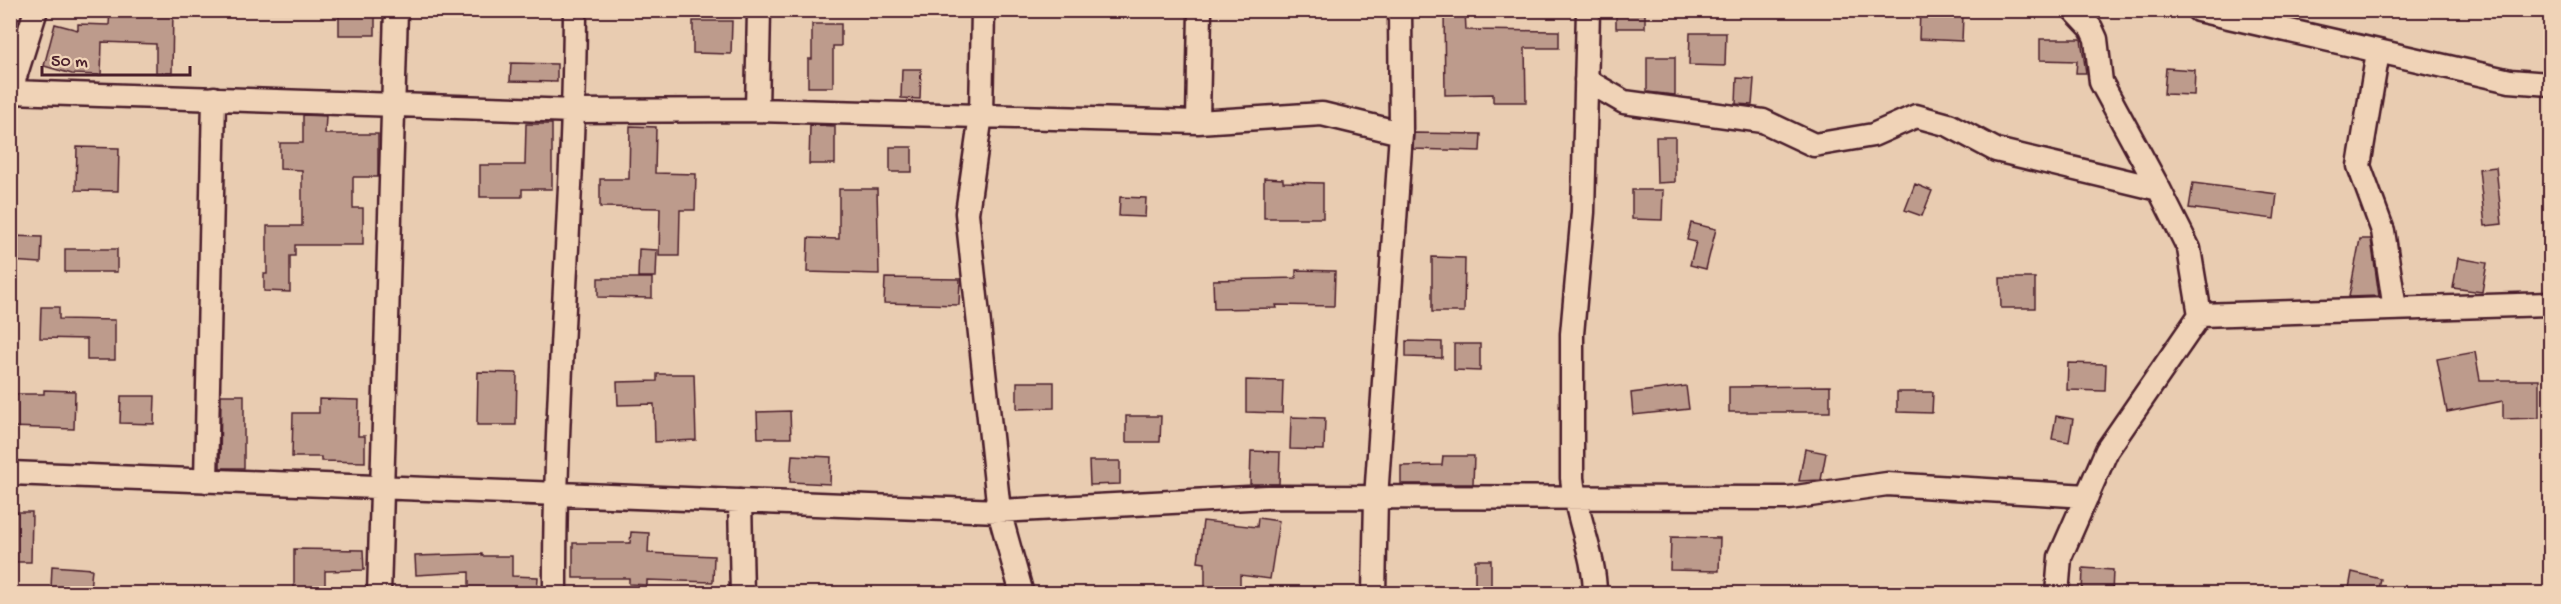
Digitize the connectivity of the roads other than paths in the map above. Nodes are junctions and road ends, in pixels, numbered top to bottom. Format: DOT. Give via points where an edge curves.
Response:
graph roads {
  1 [pos="396,10"];
  2 [pos="575,10"];
  3 [pos="759,10"];
  4 [pos="983,10"];
  5 [pos="1200,10"];
  6 [pos="1400,10"];
  7 [pos="1588,10"];
  8 [pos="2074,10"];
  9 [pos="2198,10"];
  10 [pos="25,24"];
  11 [pos="2378,52"];
  12 [pos="1586,80"];
  13 [pos="2550,84"];
  14 [pos="11,92"];
  15 [pos="214,98"];
  16 [pos="394,105"];
  17 [pos="757,110"];
  18 [pos="574,111"];
  19 [pos="981,115"];
  20 [pos="1198,122"];
  21 [pos="1401,133"];
  22 [pos="2159,189"];
  23 [pos="2550,304"];
  24 [pos="2395,309"];
  25 [pos="2200,315"];
  26 [pos="10,473"];
  27 [pos="206,481"];
  28 [pos="384,488"];
  29 [pos="555,495"];
  30 [pos="2087,496"];
  31 [pos="1376,498"];
  32 [pos="1574,499"];
  33 [pos="740,501"];
  34 [pos="999,511"];
  35 [pos="379,594"];
  36 [pos="555,594"];
  37 [pos="742,594"];
  38 [pos="1022,594"];
  39 [pos="1374,594"];
  40 [pos="1594,594"];
  41 [pos="2057,594"];
  1 -- 16 [label="street"];
  2 -- 18 [label="street"];
  3 -- 17 [label="street"];
  4 -- 19 [label="street"];
  5 -- 20 [label="street"];
  6 -- 21 [label="street"];
  7 -- 12 [label="street"];
  8 -- 22 [label="street" via="2091,28 2101,82"];
  9 -- 11 [label="street"];
  10 -- 14 [label="street"];
  11 -- 13 [label="street" via="2511,81"];
  11 -- 24 [label="street" via="2359,166 2383,231"];
  12 -- 22 [label="street" via="1624,102 1763,121 1814,145 1873,135 1916,116 1949,125 1996,150"];
  12 -- 32 [label="street" via="1582,213 1572,334"];
  14 -- 15 [label="street"];
  15 -- 16 [label="street"];
  15 -- 27 [label="street"];
  16 -- 18 [label="street"];
  16 -- 28 [label="street"];
  17 -- 18 [label="street"];
  17 -- 19 [label="street"];
  18 -- 29 [label="street"];
  19 -- 20 [label="street"];
  19 -- 34 [label="street" via="967,213"];
  20 -- 21 [label="street" via="1322,114"];
  21 -- 31 [label="street"];
  22 -- 25 [label="street" via="2189,249"];
  23 -- 24 [label="street"];
  24 -- 25 [label="street"];
  25 -- 30 [label="street" via="2107,450"];
  26 -- 27 [label="street"];
  27 -- 28 [label="street"];
  28 -- 29 [label="street"];
  28 -- 35 [label="street"];
  29 -- 33 [label="street"];
  29 -- 36 [label="street"];
  30 -- 32 [label="street" via="1887,484 1789,498"];
  30 -- 41 [label="street" via="2060,556"];
  31 -- 32 [label="street"];
  31 -- 34 [label="street" via="1267,497"];
  31 -- 39 [label="street"];
  32 -- 40 [label="street" via="1595,579"];
  33 -- 34 [label="street"];
  33 -- 37 [label="street"];
  34 -- 38 [label="street"];
}
